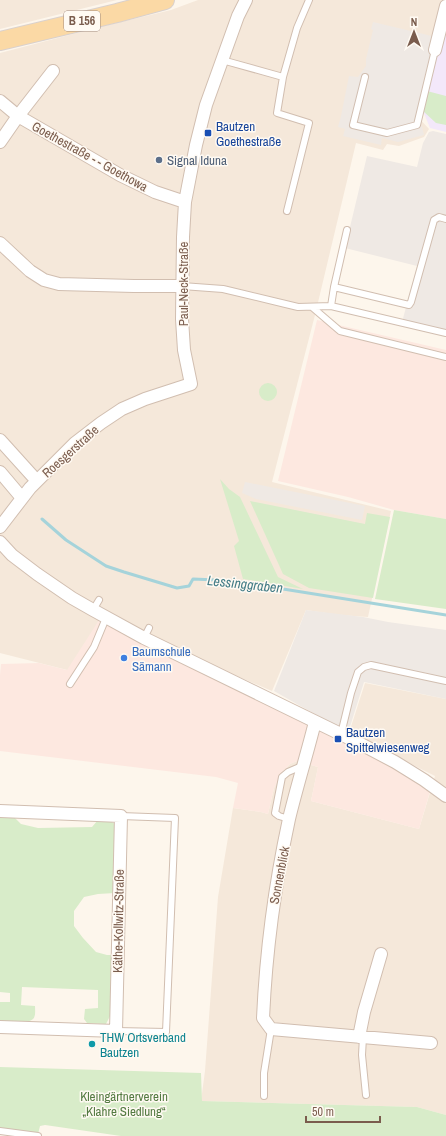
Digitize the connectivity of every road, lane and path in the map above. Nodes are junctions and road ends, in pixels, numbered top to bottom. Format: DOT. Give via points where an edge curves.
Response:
graph roads {
  1 [pos="165,0"];
  2 [pos="246,0"];
  3 [pos="309,0"];
  4 [pos="446,6"];
  5 [pos="0,41"];
  6 [pos="435,50"];
  7 [pos="222,60"];
  8 [pos="53,71"];
  9 [pos="283,76"];
  10 [pos="365,77"];
  11 [pos="0,101"];
  12 [pos="18,116"];
  13 [pos="0,142"];
  14 [pos="185,202"];
  15 [pos="287,211"];
  16 [pos="446,219"];
  17 [pos="347,230"];
  18 [pos="0,243"];
  19 [pos="182,286"];
  20 [pos="334,287"];
  21 [pos="331,306"];
  22 [pos="312,307"];
  23 [pos="446,333"];
  24 [pos="446,357"];
  25 [pos="191,384"];
  26 [pos="0,440"];
  27 [pos="0,472"];
  28 [pos="37,482"];
  29 [pos="22,498"];
  30 [pos="0,527"];
  31 [pos="0,542"];
  32 [pos="106,618"];
  33 [pos="446,681"];
  34 [pos="70,684"];
  35 [pos="315,722"];
  36 [pos="341,734"];
  37 [pos="304,765"];
  38 [pos="446,796"];
  39 [pos="0,812"];
  40 [pos="121,816"];
  41 [pos="289,819"];
  42 [pos="381,954"];
  43 [pos="0,1028"];
  44 [pos="271,1029"];
  45 [pos="116,1031"];
  46 [pos="361,1037"];
  47 [pos="431,1043"];
  48 [pos="366,1095"];
  49 [pos="264,1096"];
  50 [pos="0,1131"];
  51 [pos="38,1136"];
  1 -- 5 [label="main road, B 156"];
  2 -- 7 [label="street, Paul-Neck-Straße"];
  3 -- 9 [label="lane" via="297,28"];
  4 -- 6 [label="street"];
  6 -- 10 [label="lane" via="417,125 387,133 353,125"];
  7 -- 9 [label="lane"];
  7 -- 14 [label="street, Paul-Neck-Straße" via="206,105"];
  8 -- 12 [label="street"];
  9 -- 15 [label="lane" via="277,113 309,123"];
  11 -- 12 [label="street, Goethestraße - - Goethowa"];
  12 -- 13 [label="street"];
  12 -- 14 [label="street, Goethestraße - - Goethowa" via="120,175 155,192"];
  14 -- 19 [label="street, Paul-Neck-Straße"];
  16 -- 20 [label="lane" via="439,217 434,220 412,302 409,305"];
  17 -- 20 [label="lane"];
  18 -- 19 [label="street" via="30,271 44,280 59,284"];
  19 -- 22 [label="lane" via="223,289 298,307"];
  19 -- 25 [label="street, Paul-Neck-Straße" via="184,350"];
  20 -- 21 [label="lane"];
  21 -- 22 [label="lane"];
  21 -- 23 [label="lane"];
  22 -- 24 [label="lane" via="340,331"];
  25 -- 28 [label="street, Roesgerstraße" via="122,409 75,443"];
  26 -- 28 [label="street"];
  27 -- 29 [label="street"];
  28 -- 29 [label="street, Roesgerstraße"];
  29 -- 30 [label="street, Roesgerstraße"];
  31 -- 32 [label="street" via="12,555 72,598 96,605"];
  32 -- 34 [label="lane" via="94,647"];
  32 -- 35 [label="street" via="146,633"];
  33 -- 36 [label="lane" via="371,665 364,667 358,672"];
  35 -- 36 [label="street"];
  35 -- 37 [label="street, Sonnenblick"];
  36 -- 38 [label="street" via="394,762"];
  37 -- 41 [label="street, Sonnenblick"];
  37 -- 41 [label="lane" via="282,777 275,813"];
  39 -- 40 [label="street"];
  40 -- 45 [label="street, Käthe-Kollwitz-Straße"];
  40 -- 45 [label="lane" via="175,818 166,1032"];
  41 -- 44 [label="street, Sonnenblick" via="273,905 265,978 263,1018"];
  42 -- 46 [label="street" via="364,1012"];
  43 -- 45 [label="street"];
  44 -- 46 [label="street"];
  44 -- 49 [label="lane" via="264,1073"];
  46 -- 47 [label="street"];
  46 -- 48 [label="lane"];
  50 -- 51 [label="lane"];
}
